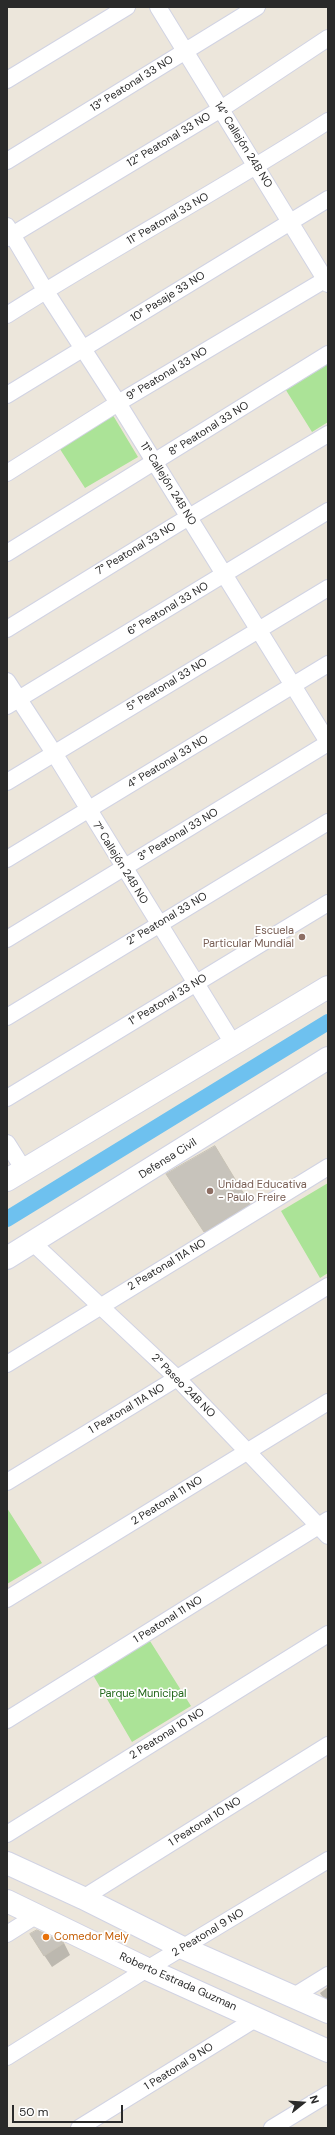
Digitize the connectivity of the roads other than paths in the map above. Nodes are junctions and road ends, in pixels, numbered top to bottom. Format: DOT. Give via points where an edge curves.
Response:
graph roads {
  1 [pos="127,7"];
  2 [pos="158,7"];
  3 [pos="258,7"];
  4 [pos="328,38"];
  5 [pos="185,52"];
  6 [pos="7,80"];
  7 [pos="221,109"];
  8 [pos="328,121"];
  9 [pos="7,161"];
  10 [pos="256,168"];
  11 [pos="328,199"];
  12 [pos="290,222"];
  13 [pos="9,233"];
  14 [pos="327,281"];
  15 [pos="45,290"];
  16 [pos="7,315"];
  17 [pos="84,349"];
  18 [pos="328,354"];
  19 [pos="7,395"];
  20 [pos="118,403"];
  21 [pos="328,434"];
  22 [pos="155,463"];
  23 [pos="7,473"];
  24 [pos="328,511"];
  25 [pos="189,518"];
  26 [pos="7,553"];
  27 [pos="224,574"];
  28 [pos="328,588"];
  29 [pos="7,629"];
  30 [pos="258,630"];
  31 [pos="328,664"];
  32 [pos="7,681"];
  33 [pos="293,685"];
  34 [pos="13,703"];
  35 [pos="328,742"];
  36 [pos="54,753"];
  37 [pos="7,782"];
  38 [pos="88,810"];
  39 [pos="328,822"];
  40 [pos="7,859"];
  41 [pos="123,868"];
  42 [pos="328,903"];
  43 [pos="159,924"];
  44 [pos="7,939"];
  45 [pos="195,984"];
  46 [pos="328,987"];
  47 [pos="7,1017"];
  48 [pos="234,1045"];
  49 [pos="328,1058"];
  50 [pos="7,1098"];
  51 [pos="7,1142"];
  52 [pos="328,1166"];
  53 [pos="15,1175"];
  54 [pos="33,1243"];
  55 [pos="7,1258"];
  56 [pos="328,1286"];
  57 [pos="100,1306"];
  58 [pos="7,1364"];
  59 [pos="177,1378"];
  60 [pos="328,1402"];
  61 [pos="247,1452"];
  62 [pos="7,1482"];
  63 [pos="325,1527"];
  64 [pos="7,1599"];
  65 [pos="328,1634"];
  66 [pos="7,1720"];
  67 [pos="328,1745"];
  68 [pos="7,1834"];
  69 [pos="328,1860"];
  70 [pos="7,1863"];
  71 [pos="83,1898"];
  72 [pos="7,1901"];
  73 [pos="37,1915"];
  74 [pos="140,1926"];
  75 [pos="7,1934"];
  76 [pos="183,1948"];
  77 [pos="121,1956"];
  78 [pos="217,1963"];
  79 [pos="147,1969"];
  80 [pos="328,1975"];
  81 [pos="202,1993"];
  82 [pos="294,1996"];
  83 [pos="328,2012"];
  84 [pos="257,2018"];
  85 [pos="328,2051"];
  86 [pos="7,2057"];
  87 [pos="328,2094"];
  88 [pos="79,2128"];
  89 [pos="272,2128"];
  1 -- 6 [label="street"];
  2 -- 5 [label="street, 14° Callejón 24B NO"];
  3 -- 5 [label="street, 13° Peatonal 33 NO"];
  4 -- 7 [label="street, 12° Peatonal 33 NO"];
  5 -- 7 [label="street, 14° Callejón 24B NO"];
  5 -- 9 [label="street, 13° Peatonal 33 NO"];
  7 -- 10 [label="street, 14° Callejón 24B NO"];
  7 -- 13 [label="street, 12° Peatonal 33 NO"];
  8 -- 10 [label="street, 11° Peatonal 33 NO"];
  10 -- 12 [label="street, 14° Callejón 24B NO"];
  10 -- 15 [label="street, 11° Peatonal 33 NO"];
  11 -- 12 [label="street, 10° Pasaje 33 NO"];
  12 -- 14 [label="street, 14° Callejón 24B NO"];
  12 -- 17 [label="street, 10° Pasaje 33 NO"];
  13 -- 15 [label="street, 11° Callejón 24B NO"];
  14 -- 20 [label="street, 9° Peatonal 33 NO"];
  15 -- 16 [label="street, 11° Peatonal 33 NO"];
  15 -- 17 [label="street, 11° Callejón 24B NO"];
  17 -- 19 [label="street, 10° Pasaje 33 NO"];
  17 -- 20 [label="street, 11° Callejón 24B NO"];
  18 -- 22 [label="street, 8° Peatonal 33 NO"];
  20 -- 22 [label="street, 11° Callejón 24B NO"];
  20 -- 23 [label="street, 9° Peatonal 33 NO"];
  21 -- 25 [label="street, 7° Peatonal 33 NO"];
  22 -- 25 [label="street, 11° Callejón 24B NO"];
  22 -- 26 [label="street, 8° Peatonal 33 NO"];
  24 -- 27 [label="street, 6° Peatonal 33 NO"];
  25 -- 27 [label="street, 11° Callejón 24B NO"];
  25 -- 29 [label="street, 7° Peatonal 33 NO"];
  27 -- 30 [label="street, 11° Callejón 24B NO"];
  27 -- 34 [label="street, 6° Peatonal 33 NO"];
  28 -- 30 [label="street, 5° Peatonal 33 NO"];
  30 -- 33 [label="street, 11° Callejón 24B NO"];
  30 -- 36 [label="street, 5° Peatonal 33 NO"];
  31 -- 33 [label="street, 4° Peatonal 33 NO"];
  32 -- 34 [label="street, 7° Callejón 24B NO"];
  33 -- 35 [label="street, 11° Callejón 24B NO"];
  33 -- 38 [label="street, 4° Peatonal 33 NO"];
  34 -- 36 [label="street, 7° Callejón 24B NO"];
  35 -- 41 [label="street, 3° Peatonal 33 NO"];
  36 -- 37 [label="street, 5° Peatonal 33 NO"];
  36 -- 38 [label="street, 7° Callejón 24B NO"];
  38 -- 40 [label="street, 4° Peatonal 33 NO"];
  38 -- 41 [label="street, 7° Callejón 24B NO"];
  39 -- 43 [label="street, 2° Peatonal 33 NO"];
  41 -- 43 [label="street, 7° Callejón 24B NO"];
  41 -- 44 [label="street, 3° Peatonal 33 NO"];
  42 -- 45 [label="street, 1° Peatonal 33 NO"];
  43 -- 45 [label="street, 7° Callejón 24B NO"];
  43 -- 47 [label="street, 2° Peatonal 33 NO"];
  45 -- 48 [label="street, 7° Callejón 24B NO"];
  45 -- 50 [label="street, 1° Peatonal 33 NO"];
  46 -- 48 [label="street"];
  48 -- 53 [label="street"];
  49 -- 54 [label="street, Defensa Civil"];
  51 -- 53 [label="street"];
  52 -- 57 [label="street, 2 Peatonal 11A NO"];
  54 -- 55 [label="street, Defensa Civil"];
  54 -- 57 [label="street, 2° Paseo 24B NO"];
  56 -- 59 [label="street, 1 Peatonal 11A NO"];
  57 -- 58 [label="street, 2 Peatonal 11A NO"];
  57 -- 59 [label="street, 2° Paseo 24B NO"];
  59 -- 61 [label="street, 2° Paseo 24B NO"];
  59 -- 62 [label="street, 1 Peatonal 11A NO"];
  60 -- 61 [label="street, 2 Peatonal 11 NO"];
  61 -- 63 [label="street, 2° Paseo 24B NO"];
  61 -- 64 [label="street, 2 Peatonal 11 NO"];
  63 -- 66 [label="street, 1 Peatonal 11 NO"];
  65 -- 68 [label="street, 2 Peatonal 10 NO"];
  67 -- 71 [label="street, 1 Peatonal 10 NO"];
  69 -- 76 [label="street, 2 Peatonal 9 NO"];
  70 -- 71 [label="street"];
  71 -- 74 [label="street"];
  72 -- 73 [label="street, Roberto Estrada Guzman"];
  73 -- 75 [label="street"];
  73 -- 77 [label="street, Roberto Estrada Guzman"];
  74 -- 76 [label="street"];
  74 -- 77 [label="street" via="147,1938 143,1952 135,1956"];
  76 -- 78 [label="street"];
  76 -- 79 [label="street, 2 Peatonal 9 NO"];
  77 -- 79 [label="street, Roberto Estrada Guzman"];
  78 -- 81 [label="street" via="203,1961 197,1966 193,1974"];
  78 -- 82 [label="street"];
  79 -- 81 [label="street, Roberto Estrada Guzman"];
  79 -- 86 [label="street, 2 Peatonal 9 NO"];
  80 -- 82 [label="street"];
  81 -- 84 [label="street, Roberto Estrada Guzman"];
  82 -- 83 [label="street"];
  84 -- 85 [label="street, Roberto Estrada Guzman"];
  84 -- 88 [label="street, 1 Peatonal 9 NO"];
  87 -- 89 [label="street"];
}
